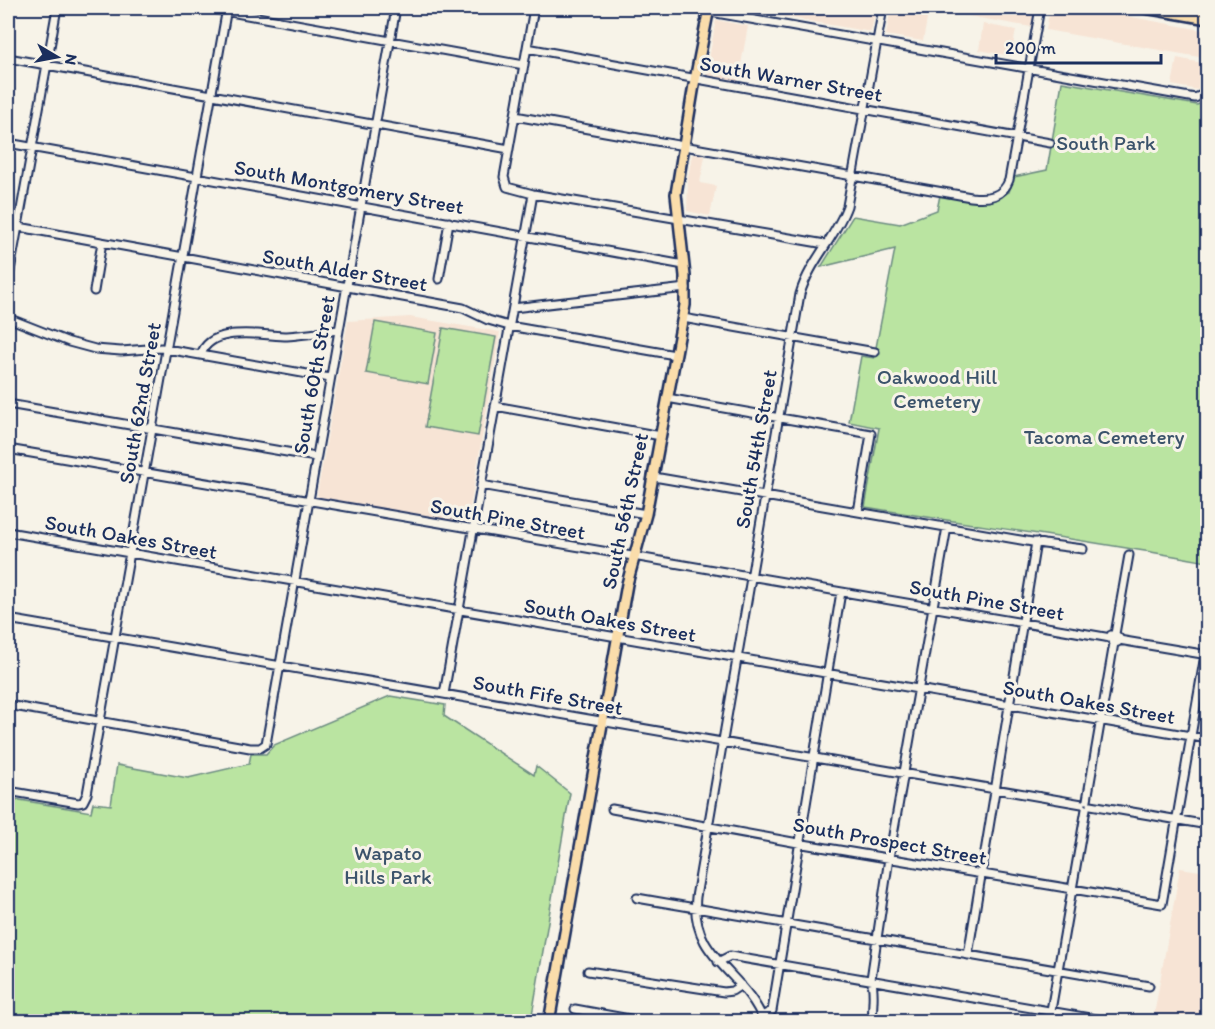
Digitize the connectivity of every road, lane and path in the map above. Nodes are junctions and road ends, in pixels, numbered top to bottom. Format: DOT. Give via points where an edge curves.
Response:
graph roads {
  1 [pos="57,8"];
  2 [pos="208,8"];
  3 [pos="396,8"];
  4 [pos="534,8"];
  5 [pos="688,8"];
  6 [pos="883,8"];
  7 [pos="1040,8"];
  8 [pos="1144,8"];
  9 [pos="227,9"];
  10 [pos="709,9"];
  11 [pos="1208,19"];
  12 [pos="390,40"];
  13 [pos="877,41"];
  14 [pos="527,48"];
  15 [pos="8,58"];
  16 [pos="46,65"];
  17 [pos="524,65"];
  18 [pos="1030,68"];
  19 [pos="695,79"];
  20 [pos="1208,87"];
  21 [pos="212,95"];
  22 [pos="865,110"];
  23 [pos="515,116"];
  24 [pos="375,125"];
  25 [pos="1017,137"];
  26 [pos="8,143"];
  27 [pos="1050,143"];
  28 [pos="32,147"];
  29 [pos="683,147"];
  30 [pos="509,149"];
  31 [pos="197,177"];
  32 [pos="854,177"];
  33 [pos="533,194"];
  34 [pos="361,207"];
  35 [pos="678,218"];
  36 [pos="448,222"];
  37 [pos="8,225"];
  38 [pos="17,227"];
  39 [pos="525,236"];
  40 [pos="102,242"];
  41 [pos="825,244"];
  42 [pos="183,257"];
  43 [pos="684,265"];
  44 [pos="439,279"];
  45 [pos="8,282"];
  46 [pos="346,286"];
  47 [pos="686,288"];
  48 [pos="94,291"];
  49 [pos="513,308"];
  50 [pos="8,318"];
  51 [pos="683,318"];
  52 [pos="509,326"];
  53 [pos="339,330"];
  54 [pos="792,336"];
  55 [pos="166,349"];
  56 [pos="875,352"];
  57 [pos="201,355"];
  58 [pos="675,355"];
  59 [pos="330,378"];
  60 [pos="667,398"];
  61 [pos="8,404"];
  62 [pos="495,406"];
  63 [pos="778,417"];
  64 [pos="152,429"];
  65 [pos="661,436"];
  66 [pos="8,449"];
  67 [pos="316,457"];
  68 [pos="144,474"];
  69 [pos="654,477"];
  70 [pos="481,485"];
  71 [pos="764,496"];
  72 [pos="308,502"];
  73 [pos="858,512"];
  74 [pos="646,514"];
  75 [pos="947,527"];
  76 [pos="473,530"];
  77 [pos="8,532"];
  78 [pos="1036,542"];
  79 [pos="1083,549"];
  80 [pos="129,554"];
  81 [pos="1129,555"];
  82 [pos="633,557"];
  83 [pos="750,577"];
  84 [pos="294,581"];
  85 [pos="841,592"];
  86 [pos="932,608"];
  87 [pos="459,610"];
  88 [pos="8,619"];
  89 [pos="1023,624"];
  90 [pos="114,637"];
  91 [pos="618,638"];
  92 [pos="1114,639"];
  93 [pos="1206,655"];
  94 [pos="736,658"];
  95 [pos="279,666"];
  96 [pos="828,674"];
  97 [pos="919,690"];
  98 [pos="444,694"];
  99 [pos="8,705"];
  100 [pos="1010,706"];
  101 [pos="603,721"];
  102 [pos="1101,721"];
  103 [pos="99,722"];
  104 [pos="1192,736"];
  105 [pos="1208,739"];
  106 [pos="722,742"];
  107 [pos="813,758"];
  108 [pos="905,773"];
  109 [pos="996,789"];
  110 [pos="8,791"];
  111 [pos="1086,804"];
  112 [pos="612,809"];
  113 [pos="1177,819"];
  114 [pos="1208,825"];
  115 [pos="707,826"];
  116 [pos="799,842"];
  117 [pos="889,858"];
  118 [pos="980,874"];
  119 [pos="1072,888"];
  120 [pos="636,898"];
  121 [pos="695,908"];
  122 [pos="785,924"];
  123 [pos="876,940"];
  124 [pos="968,955"];
  125 [pos="718,962"];
  126 [pos="778,964"];
  127 [pos="588,971"];
  128 [pos="1058,971"];
  129 [pos="871,979"];
  130 [pos="741,985"];
  131 [pos="1149,986"];
  132 [pos="575,1009"];
  133 [pos="1051,1010"];
  134 [pos="763,1018"];
  135 [pos="549,1022"];
  136 [pos="646,1022"];
  137 [pos="873,1022"];
  138 [pos="1049,1022"];
  139 [pos="1113,1022"];
  1 -- 16 [label="street"];
  2 -- 9 [label="street"];
  3 -- 12 [label="street, South 60th Street"];
  4 -- 14 [label="street"];
  5 -- 10 [label="street"];
  6 -- 13 [label="street, South 54th Street"];
  7 -- 18 [label="street"];
  8 -- 11 [label="main road"];
  9 -- 12 [label="street"];
  9 -- 21 [label="street, South 62nd Street"];
  10 -- 13 [label="street"];
  10 -- 19 [label="main road, South 56th Street"];
  12 -- 17 [label="street"];
  12 -- 24 [label="street, South 60th Street"];
  13 -- 18 [label="street"];
  13 -- 22 [label="street, South 54th Street"];
  14 -- 17 [label="street"];
  14 -- 19 [label="street, South Warner Street"];
  15 -- 16 [label="street"];
  16 -- 21 [label="street"];
  16 -- 28 [label="street"];
  17 -- 23 [label="street"];
  18 -- 20 [label="street" via="1200,97"];
  18 -- 25 [label="street"];
  19 -- 22 [label="street, South Warner Street"];
  19 -- 29 [label="main road, South 56th Street"];
  21 -- 24 [label="street"];
  21 -- 31 [label="street, South 62nd Street"];
  22 -- 25 [label="street, South Warner Street"];
  22 -- 32 [label="street, South 54th Street"];
  23 -- 29 [label="street"];
  23 -- 30 [label="street"];
  24 -- 30 [label="street"];
  24 -- 34 [label="street, South 60th Street"];
  25 -- 27 [label="street, South Warner Street"];
  25 -- 32 [label="street" via="1009,180 995,196 981,198"];
  26 -- 28 [label="street, South Montgomery Street"];
  28 -- 31 [label="street, South Montgomery Street"];
  28 -- 38 [label="street"];
  29 -- 32 [label="street"];
  29 -- 35 [label="main road, South 56th Street" via="676,194"];
  30 -- 33 [label="street" via="506,186"];
  31 -- 34 [label="street, South Montgomery Street"];
  31 -- 42 [label="street, South 62nd Street"];
  32 -- 41 [label="street, South 54th Street" via="845,211"];
  33 -- 35 [label="street"];
  33 -- 39 [label="street"];
  34 -- 36 [label="street, South Montgomery Street"];
  34 -- 46 [label="street, South 60th Street"];
  35 -- 41 [label="street"];
  35 -- 43 [label="main road, South 56th Street"];
  36 -- 39 [label="street, South Montgomery Street"];
  36 -- 44 [label="street"];
  37 -- 38 [label="street, South Alder Street"];
  38 -- 40 [label="street, South Alder Street"];
  38 -- 45 [label="street"];
  39 -- 43 [label="street, South Montgomery Street"];
  39 -- 49 [label="street"];
  40 -- 42 [label="street, South Alder Street"];
  40 -- 48 [label="street"];
  41 -- 54 [label="street, South 54th Street" via="804,279"];
  42 -- 46 [label="street, South Alder Street"];
  42 -- 55 [label="street, South 62nd Street"];
  43 -- 47 [label="main road, South 56th Street"];
  46 -- 52 [label="street, South Alder Street" via="463,308"];
  46 -- 53 [label="street, South 60th Street"];
  47 -- 49 [label="street"];
  47 -- 51 [label="main road, South 56th Street"];
  49 -- 52 [label="street"];
  50 -- 55 [label="street" via="95,349"];
  51 -- 54 [label="street"];
  51 -- 58 [label="main road, South 56th Street"];
  52 -- 58 [label="street, South Alder Street"];
  52 -- 62 [label="street"];
  53 -- 57 [label="street" via="290,336 226,335 207,344"];
  53 -- 59 [label="street, South 60th Street"];
  54 -- 56 [label="street"];
  54 -- 63 [label="street, South 54th Street"];
  55 -- 57 [label="street"];
  55 -- 64 [label="street, South 62nd Street"];
  57 -- 59 [label="street"];
  58 -- 60 [label="main road, South 56th Street"];
  59 -- 67 [label="street, South 60th Street"];
  60 -- 63 [label="street"];
  60 -- 65 [label="main road, South 56th Street"];
  61 -- 64 [label="street"];
  62 -- 65 [label="street"];
  62 -- 70 [label="street"];
  63 -- 71 [label="street, South 54th Street"];
  63 -- 73 [label="street" via="871,434"];
  64 -- 67 [label="street"];
  64 -- 68 [label="street, South 62nd Street"];
  65 -- 69 [label="main road, South 56th Street"];
  66 -- 68 [label="street, South Pine Street"];
  67 -- 72 [label="street, South 60th Street"];
  68 -- 72 [label="street, South Pine Street"];
  68 -- 80 [label="street, South 62nd Street"];
  69 -- 71 [label="street"];
  69 -- 74 [label="main road, South 56th Street"];
  70 -- 74 [label="street"];
  70 -- 76 [label="street"];
  71 -- 73 [label="street"];
  71 -- 83 [label="street, South 54th Street"];
  72 -- 76 [label="street, South Pine Street"];
  72 -- 84 [label="street, South 60th Street"];
  73 -- 75 [label="street"];
  74 -- 82 [label="main road, South 56th Street"];
  75 -- 78 [label="street"];
  75 -- 86 [label="street"];
  76 -- 82 [label="street, South Pine Street"];
  76 -- 87 [label="street"];
  77 -- 80 [label="street, South Oakes Street"];
  78 -- 79 [label="street"];
  78 -- 89 [label="street"];
  80 -- 84 [label="street, South Oakes Street"];
  80 -- 90 [label="street, South 62nd Street"];
  81 -- 92 [label="street"];
  82 -- 83 [label="street, South Pine Street"];
  82 -- 91 [label="main road, South 56th Street"];
  83 -- 85 [label="street, South Pine Street"];
  83 -- 94 [label="street, South 54th Street"];
  84 -- 87 [label="street, South Oakes Street"];
  84 -- 95 [label="street, South 60th Street"];
  85 -- 86 [label="street, South Pine Street"];
  85 -- 96 [label="street"];
  86 -- 89 [label="street, South Pine Street"];
  86 -- 97 [label="street"];
  87 -- 91 [label="street, South Oakes Street"];
  87 -- 98 [label="street"];
  88 -- 90 [label="street, South Fife Street"];
  89 -- 92 [label="street, South Pine Street"];
  89 -- 100 [label="street"];
  90 -- 95 [label="street, South Fife Street"];
  90 -- 103 [label="street, South 62nd Street"];
  91 -- 94 [label="street, South Oakes Street"];
  91 -- 101 [label="main road, South 56th Street"];
  92 -- 93 [label="street, South Pine Street"];
  92 -- 102 [label="street"];
  93 -- 104 [label="street"];
  94 -- 96 [label="street, South Oakes Street"];
  94 -- 106 [label="street, South 54th Street"];
  95 -- 98 [label="street, South Fife Street"];
  95 -- 103 [label="street, South 60th Street" via="263,747"];
  96 -- 97 [label="street, South Oakes Street"];
  96 -- 107 [label="street"];
  97 -- 100 [label="street, South Oakes Street"];
  97 -- 108 [label="street"];
  98 -- 101 [label="street, South Fife Street"];
  99 -- 103 [label="street"];
  100 -- 102 [label="street, South Oakes Street"];
  100 -- 109 [label="street"];
  101 -- 106 [label="street, South Fife Street"];
  101 -- 135 [label="main road, South 56th Street"];
  102 -- 104 [label="street, South Oakes Street"];
  102 -- 111 [label="street"];
  103 -- 110 [label="street, South 62nd Street" via="87,794 82,802"];
  104 -- 105 [label="street, South Oakes Street"];
  104 -- 113 [label="street"];
  106 -- 107 [label="street, South Fife Street"];
  106 -- 115 [label="street, South 54th Street"];
  107 -- 108 [label="street, South Fife Street"];
  107 -- 116 [label="street"];
  108 -- 109 [label="street, South Fife Street"];
  108 -- 117 [label="street"];
  109 -- 111 [label="street, South Fife Street"];
  109 -- 118 [label="street"];
  111 -- 113 [label="street, South Fife Street"];
  111 -- 119 [label="street"];
  112 -- 115 [label="street, South Prospect Street"];
  113 -- 114 [label="street, South Fife Street"];
  113 -- 119 [label="street, South Prospect Street" via="1162,904"];
  115 -- 116 [label="street, South Prospect Street"];
  115 -- 121 [label="street, South 54th Street"];
  116 -- 117 [label="street, South Prospect Street"];
  116 -- 122 [label="street"];
  117 -- 118 [label="street, South Prospect Street"];
  117 -- 123 [label="street"];
  118 -- 119 [label="street, South Prospect Street"];
  118 -- 124 [label="street"];
  119 -- 128 [label="street"];
  120 -- 121 [label="street"];
  121 -- 122 [label="street"];
  121 -- 125 [label="street" via="703,940"];
  122 -- 123 [label="street"];
  122 -- 126 [label="street"];
  123 -- 124 [label="street"];
  123 -- 129 [label="street"];
  124 -- 128 [label="street"];
  125 -- 126 [label="street" via="730,956"];
  125 -- 130 [label="street"];
  126 -- 129 [label="street"];
  126 -- 134 [label="street" via="772,1011"];
  127 -- 130 [label="street" via="726,992"];
  128 -- 131 [label="street"];
  128 -- 133 [label="street"];
  129 -- 133 [label="street"];
  129 -- 137 [label="street"];
  130 -- 134 [label="street"];
  132 -- 136 [label="street"];
  133 -- 138 [label="street"];
  133 -- 139 [label="street"];
}
